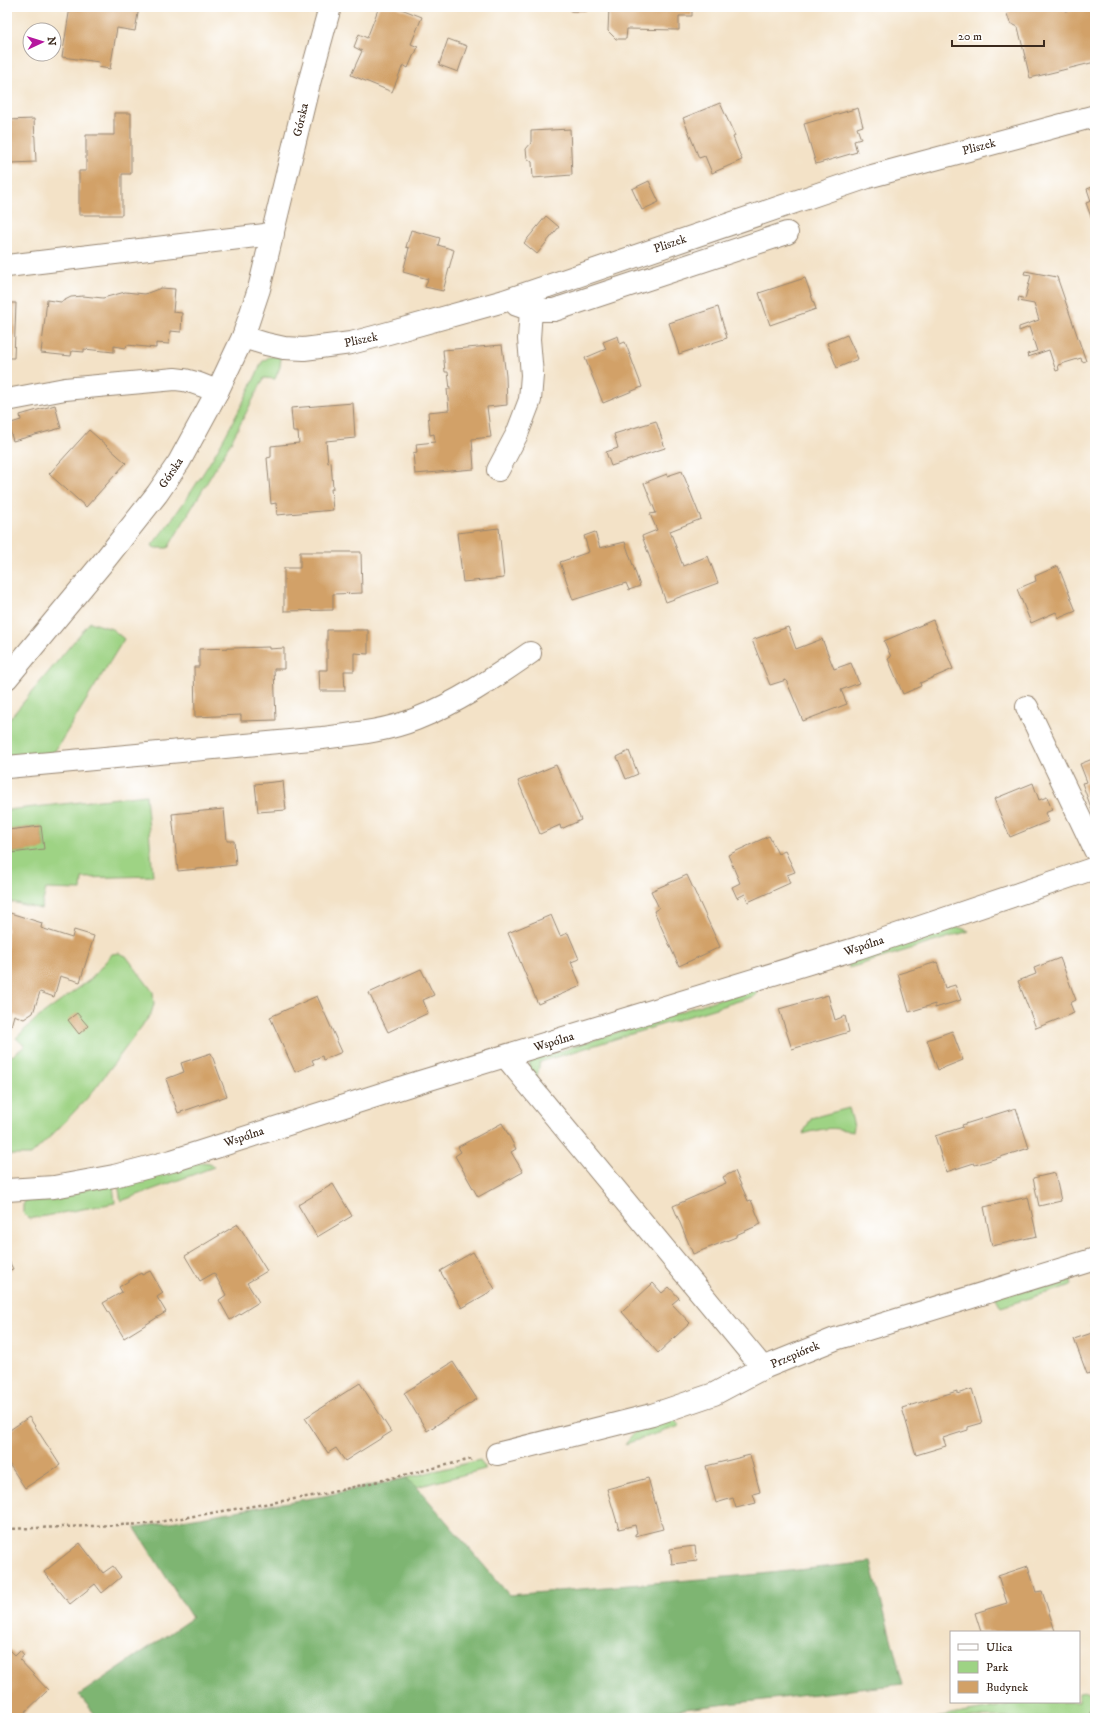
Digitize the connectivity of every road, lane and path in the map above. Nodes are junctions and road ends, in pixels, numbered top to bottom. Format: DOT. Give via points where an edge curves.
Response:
graph roads {
  1 [pos="330,7"];
  2 [pos="1095,116"];
  3 [pos="787,233"];
  4 [pos="273,234"];
  5 [pos="7,266"];
  6 [pos="504,301"];
  7 [pos="530,310"];
  8 [pos="243,337"];
  9 [pos="217,392"];
  10 [pos="7,400"];
  11 [pos="498,470"];
  12 [pos="530,653"];
  13 [pos="7,678"];
  14 [pos="1027,707"];
  15 [pos="7,768"];
  16 [pos="1095,850"];
  17 [pos="1095,868"];
  18 [pos="506,1057"];
  19 [pos="7,1190"];
  20 [pos="1095,1259"];
  21 [pos="763,1368"];
  22 [pos="497,1454"];
  23 [pos="7,1529"];
  24 [pos="1095,1706"];
  25 [pos="1088,1718"];
  1 -- 4 [label="street, Górska"];
  2 -- 6 [label="street, Pliszek" via="868,176"];
  3 -- 7 [label="street" via="554,310"];
  4 -- 5 [label="street"];
  4 -- 8 [label="street, Górska"];
  6 -- 7 [label="street"];
  6 -- 8 [label="street, Pliszek" via="374,337 326,346 284,348"];
  7 -- 11 [label="street" via="530,400 517,434"];
  8 -- 9 [label="street, Górska"];
  9 -- 10 [label="street" via="199,383 175,379 65,389"];
  9 -- 13 [label="street, Górska" via="179,462 156,494"];
  12 -- 15 [label="street" via="493,679 450,704 415,720 374,731"];
  14 -- 16 [label="street"];
  17 -- 18 [label="street, Wspólna" via="858,948"];
  18 -- 19 [label="street, Wspólna" via="172,1161 114,1176 54,1187"];
  18 -- 21 [label="street"];
  20 -- 21 [label="street, Przepiórek" via="835,1339"];
  21 -- 22 [label="street, Przepiórek" via="714,1394 652,1415"];
  22 -- 23 [label="path" via="324,1494 148,1524"];
  24 -- 25 [label="path"];
}
